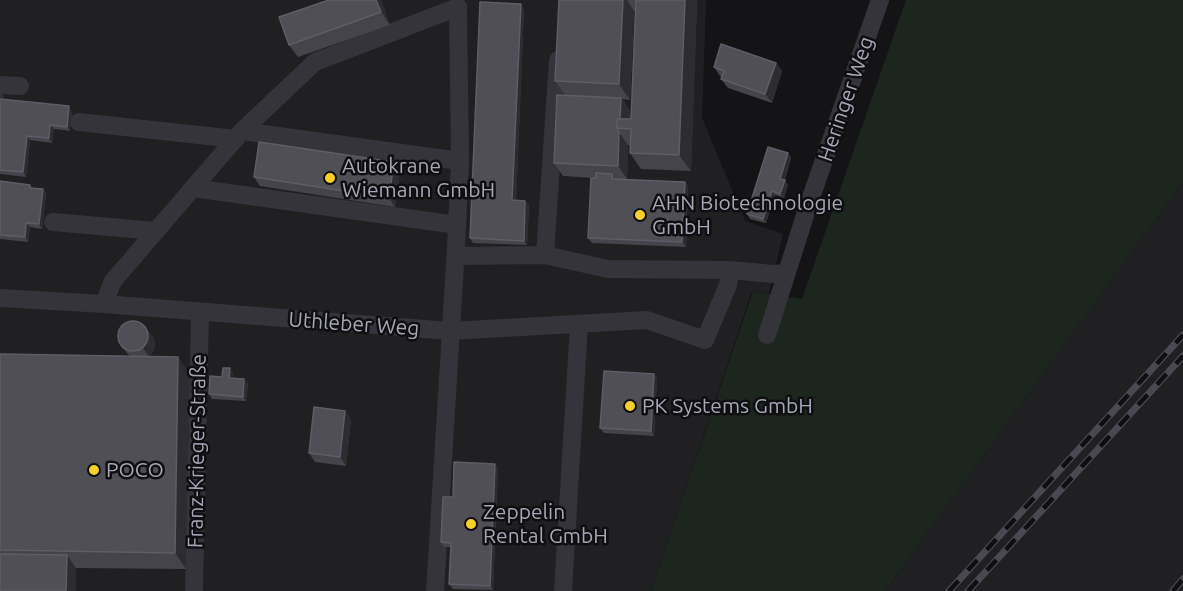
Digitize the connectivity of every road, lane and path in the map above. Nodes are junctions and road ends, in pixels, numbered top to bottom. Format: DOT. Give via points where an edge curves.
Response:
graph roads {
  1 [pos="880,0"];
  2 [pos="459,3"];
  3 [pos="559,46"];
  4 [pos="0,85"];
  5 [pos="20,86"];
  6 [pos="79,122"];
  7 [pos="239,135"];
  8 [pos="460,161"];
  9 [pos="193,188"];
  10 [pos="53,222"];
  11 [pos="457,225"];
  12 [pos="156,231"];
  13 [pos="545,255"];
  14 [pos="456,256"];
  15 [pos="730,270"];
  16 [pos="787,273"];
  17 [pos="0,297"];
  18 [pos="104,304"];
  19 [pos="200,312"];
  20 [pos="579,324"];
  21 [pos="450,331"];
  22 [pos="767,335"];
  23 [pos="194,591"];
  24 [pos="435,591"];
  25 [pos="563,591"];
  1 -- 16 [label="street, Heringer Weg"];
  2 -- 7 [label="street" via="315,62"];
  2 -- 8 [label="street"];
  3 -- 13 [label="street"];
  4 -- 5 [label="street"];
  6 -- 7 [label="street"];
  7 -- 8 [label="street"];
  7 -- 9 [label="street"];
  8 -- 11 [label="street"];
  9 -- 11 [label="street"];
  9 -- 12 [label="street"];
  10 -- 12 [label="street"];
  11 -- 14 [label="street"];
  12 -- 18 [label="street" via="112,281"];
  13 -- 14 [label="street"];
  13 -- 15 [label="street" via="608,269"];
  14 -- 21 [label="street"];
  15 -- 16 [label="street"];
  15 -- 20 [label="street, Uthleber Weg" via="728,285 705,340 647,320"];
  16 -- 22 [label="street, Heringer Weg"];
  17 -- 18 [label="street, Uthleber Weg"];
  18 -- 19 [label="street, Uthleber Weg"];
  19 -- 21 [label="street, Uthleber Weg"];
  19 -- 23 [label="street, Franz-Krieger-Straße"];
  20 -- 21 [label="street, Uthleber Weg"];
  20 -- 25 [label="street"];
  21 -- 24 [label="street"];
}
